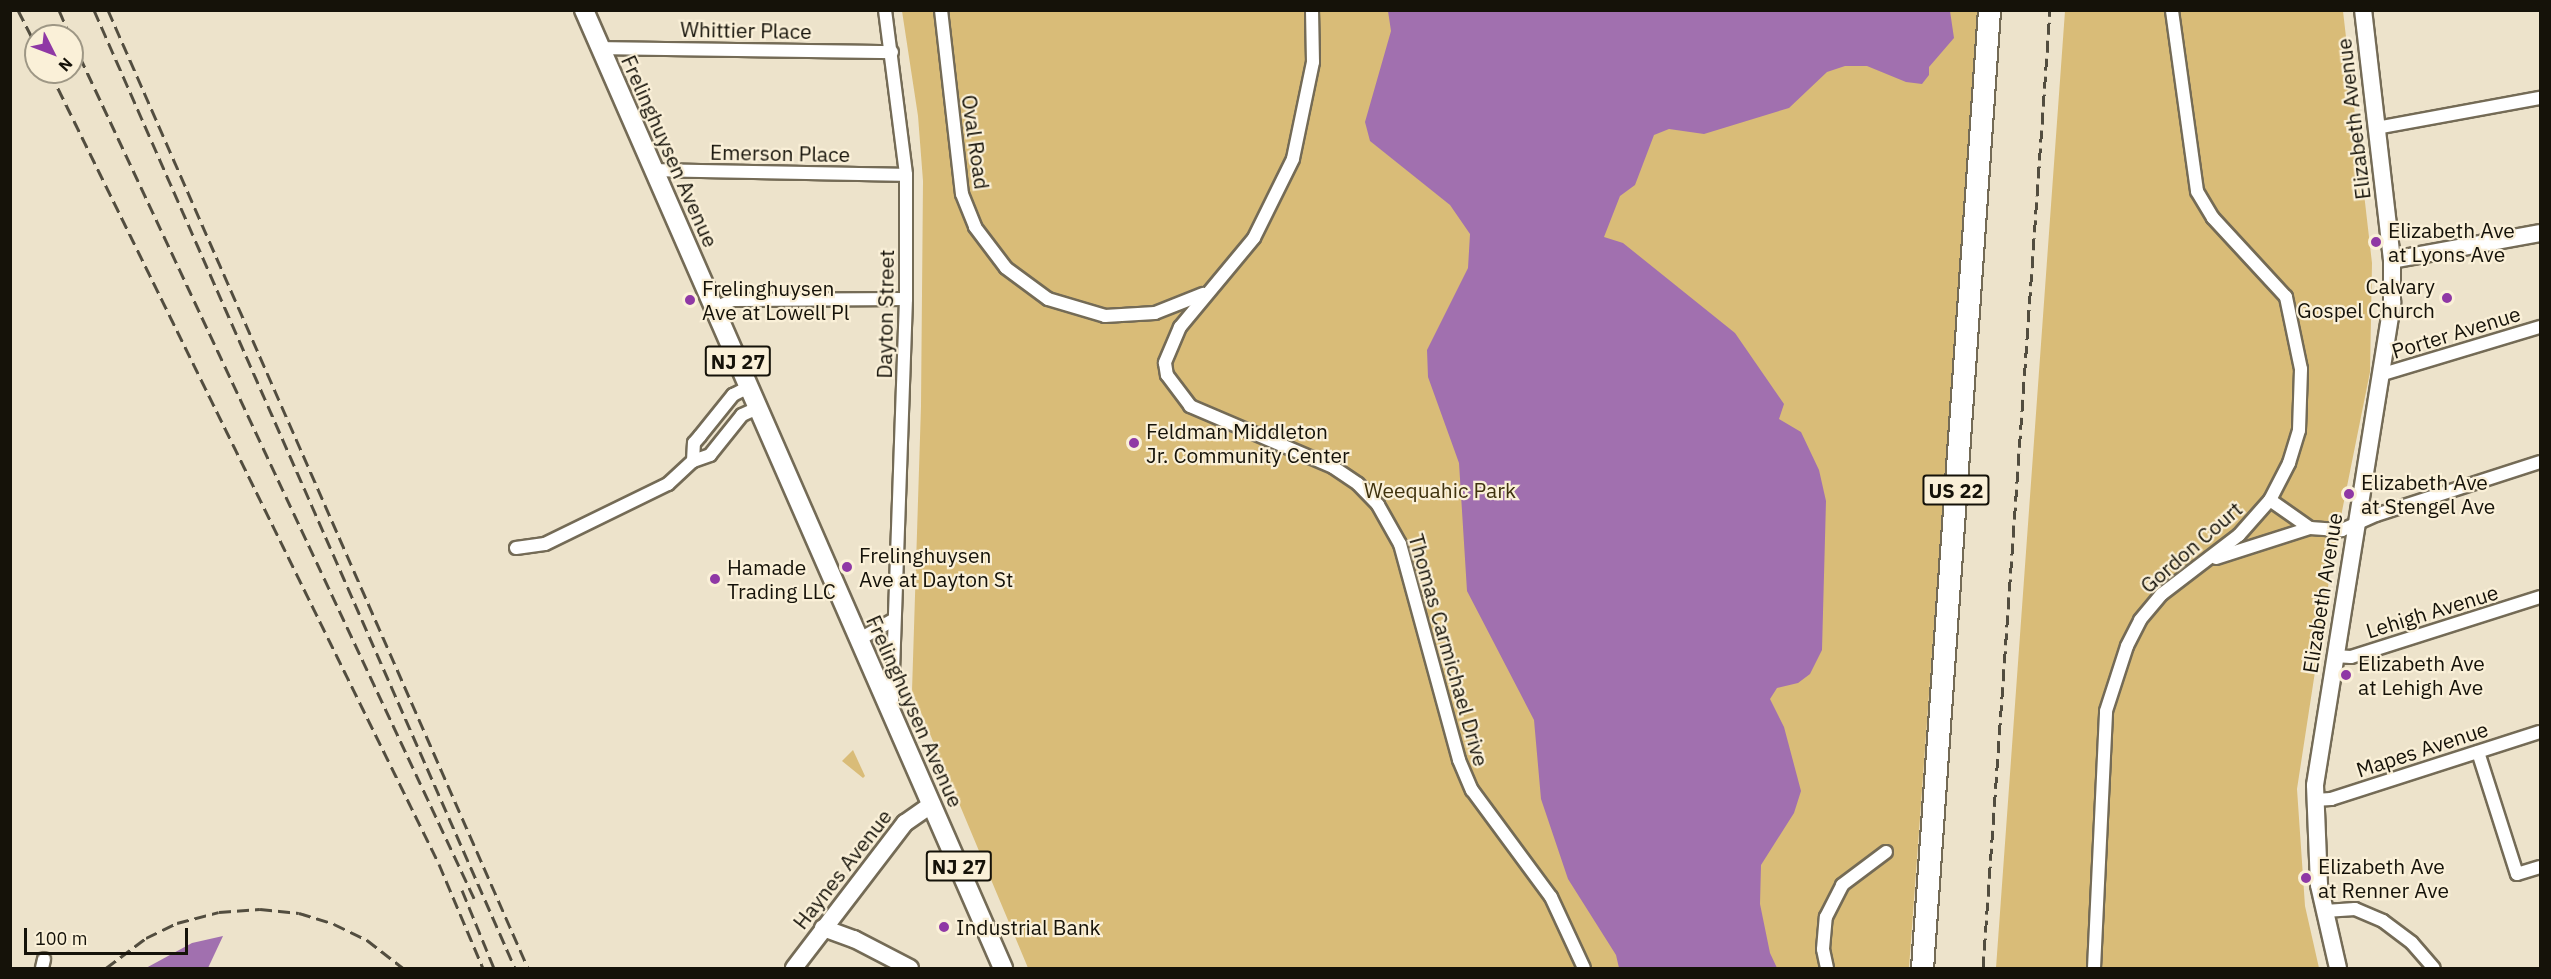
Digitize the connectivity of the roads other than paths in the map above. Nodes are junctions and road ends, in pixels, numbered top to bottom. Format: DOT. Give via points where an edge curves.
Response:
graph roads {
  1 [pos="584,10"];
  2 [pos="885,10"];
  3 [pos="941,10"];
  4 [pos="1312,10"];
  5 [pos="1989,10"];
  6 [pos="2003,10"];
  7 [pos="2172,10"];
  8 [pos="2362,10"];
  9 [pos="600,48"];
  10 [pos="892,52"];
  11 [pos="2541,98"];
  12 [pos="2376,128"];
  13 [pos="654,170"];
  14 [pos="906,175"];
  15 [pos="2541,233"];
  16 [pos="2392,260"];
  17 [pos="1204,293"];
  18 [pos="906,299"];
  19 [pos="715,308"];
  20 [pos="2541,327"];
  21 [pos="2383,374"];
  22 [pos="749,387"];
  23 [pos="758,408"];
  24 [pos="693,461"];
  25 [pos="2541,462"];
  26 [pos="2270,500"];
  27 [pos="2355,524"];
  28 [pos="2310,528"];
  29 [pos="516,548"];
  30 [pos="2209,560"];
  31 [pos="2541,597"];
  32 [pos="893,620"];
  33 [pos="858,640"];
  34 [pos="2334,656"];
  35 [pos="892,713"];
  36 [pos="2541,732"];
  37 [pos="2478,752"];
  38 [pos="2314,800"];
  39 [pos="932,804"];
  40 [pos="1886,852"];
  41 [pos="2541,867"];
  42 [pos="2325,911"];
  43 [pos="823,928"];
  44 [pos="794,969"];
  45 [pos="910,969"];
  46 [pos="1003,969"];
  47 [pos="1584,969"];
  48 [pos="1827,969"];
  49 [pos="1922,969"];
  50 [pos="1937,969"];
  51 [pos="2094,969"];
  52 [pos="2338,969"];
  53 [pos="2434,969"];
  1 -- 9 [label="main road, Frelinghuysen Avenue / NJ 27"];
  2 -- 10 [label="street, Dayton Street"];
  3 -- 17 [label="street, Oval Road" via="962,194 979,234 1006,268 1048,298 1105,316 1155,313"];
  4 -- 17 [label="street, Thomas Carmichael Drive" via="1313,62 1293,159 1254,238"];
  5 -- 49 [label="highway, US 22"];
  6 -- 50 [label="highway, US 22"];
  7 -- 26 [label="street, Gordon Court" via="2197,191 2212,218 2286,297 2301,369 2299,430"];
  8 -- 12 [label="main road, Elizabeth Avenue"];
  9 -- 10 [label="street, Whittier Place"];
  9 -- 13 [label="main road, Frelinghuysen Avenue / NJ 27"];
  10 -- 14 [label="street, Dayton Street"];
  11 -- 12 [label="street"];
  12 -- 16 [label="main road, Elizabeth Avenue"];
  13 -- 14 [label="street, Emerson Place"];
  13 -- 19 [label="main road, Frelinghuysen Avenue / NJ 27"];
  14 -- 18 [label="street, Dayton Street"];
  15 -- 16 [label="main road"];
  16 -- 21 [label="main road, Elizabeth Avenue" via="2392,302"];
  17 -- 47 [label="street, Thomas Carmichael Drive" via="1180,327 1165,363 1167,375 1181,398 1226,423 1333,467 1358,484 1387,517 1404,558 1458,760 1472,790 1551,897"];
  18 -- 19 [label="street" via="733,300"];
  18 -- 32 [label="street, Dayton Street"];
  19 -- 22 [label="main road, Frelinghuysen Avenue / NJ 27"];
  20 -- 21 [label="street, Porter Avenue"];
  21 -- 27 [label="main road, Elizabeth Avenue"];
  22 -- 23 [label="main road, Frelinghuysen Avenue / NJ 27"];
  22 -- 24 [label="street" via="733,395 694,443"];
  23 -- 24 [label="street" via="741,416 710,455"];
  23 -- 33 [label="main road, Frelinghuysen Avenue / NJ 27"];
  24 -- 29 [label="street" via="668,484 545,544"];
  25 -- 27 [label="street"];
  26 -- 28 [label="street"];
  26 -- 30 [label="street, Gordon Court" via="2239,535"];
  27 -- 28 [label="street" via="2342,530"];
  27 -- 34 [label="main road, Elizabeth Avenue"];
  28 -- 30 [label="street"];
  30 -- 51 [label="street, Gordon Court" via="2162,594 2140,620 2106,711"];
  31 -- 34 [label="street, Lehigh Avenue" via="2351,657"];
  32 -- 33 [label="street"];
  32 -- 35 [label="street, Dayton Street" via="897,633"];
  33 -- 35 [label="main road, Frelinghuysen Avenue / NJ 27"];
  34 -- 38 [label="main road, Elizabeth Avenue"];
  35 -- 39 [label="main road, Frelinghuysen Avenue / NJ 27"];
  36 -- 37 [label="street, Mapes Avenue"];
  37 -- 38 [label="street, Mapes Avenue" via="2331,799"];
  37 -- 41 [label="street" via="2517,874"];
  38 -- 42 [label="main road, Elizabeth Avenue"];
  39 -- 43 [label="main road, Haynes Avenue" via="905,823"];
  39 -- 46 [label="main road, Frelinghuysen Avenue / NJ 27"];
  40 -- 48 [label="street" via="1842,885 1826,917 1823,949"];
  42 -- 52 [label="main road, Elizabeth Avenue"];
  42 -- 53 [label="street" via="2355,909 2383,921 2412,943"];
  43 -- 44 [label="main road, Haynes Avenue"];
  43 -- 45 [label="main road" via="855,939"];
}
